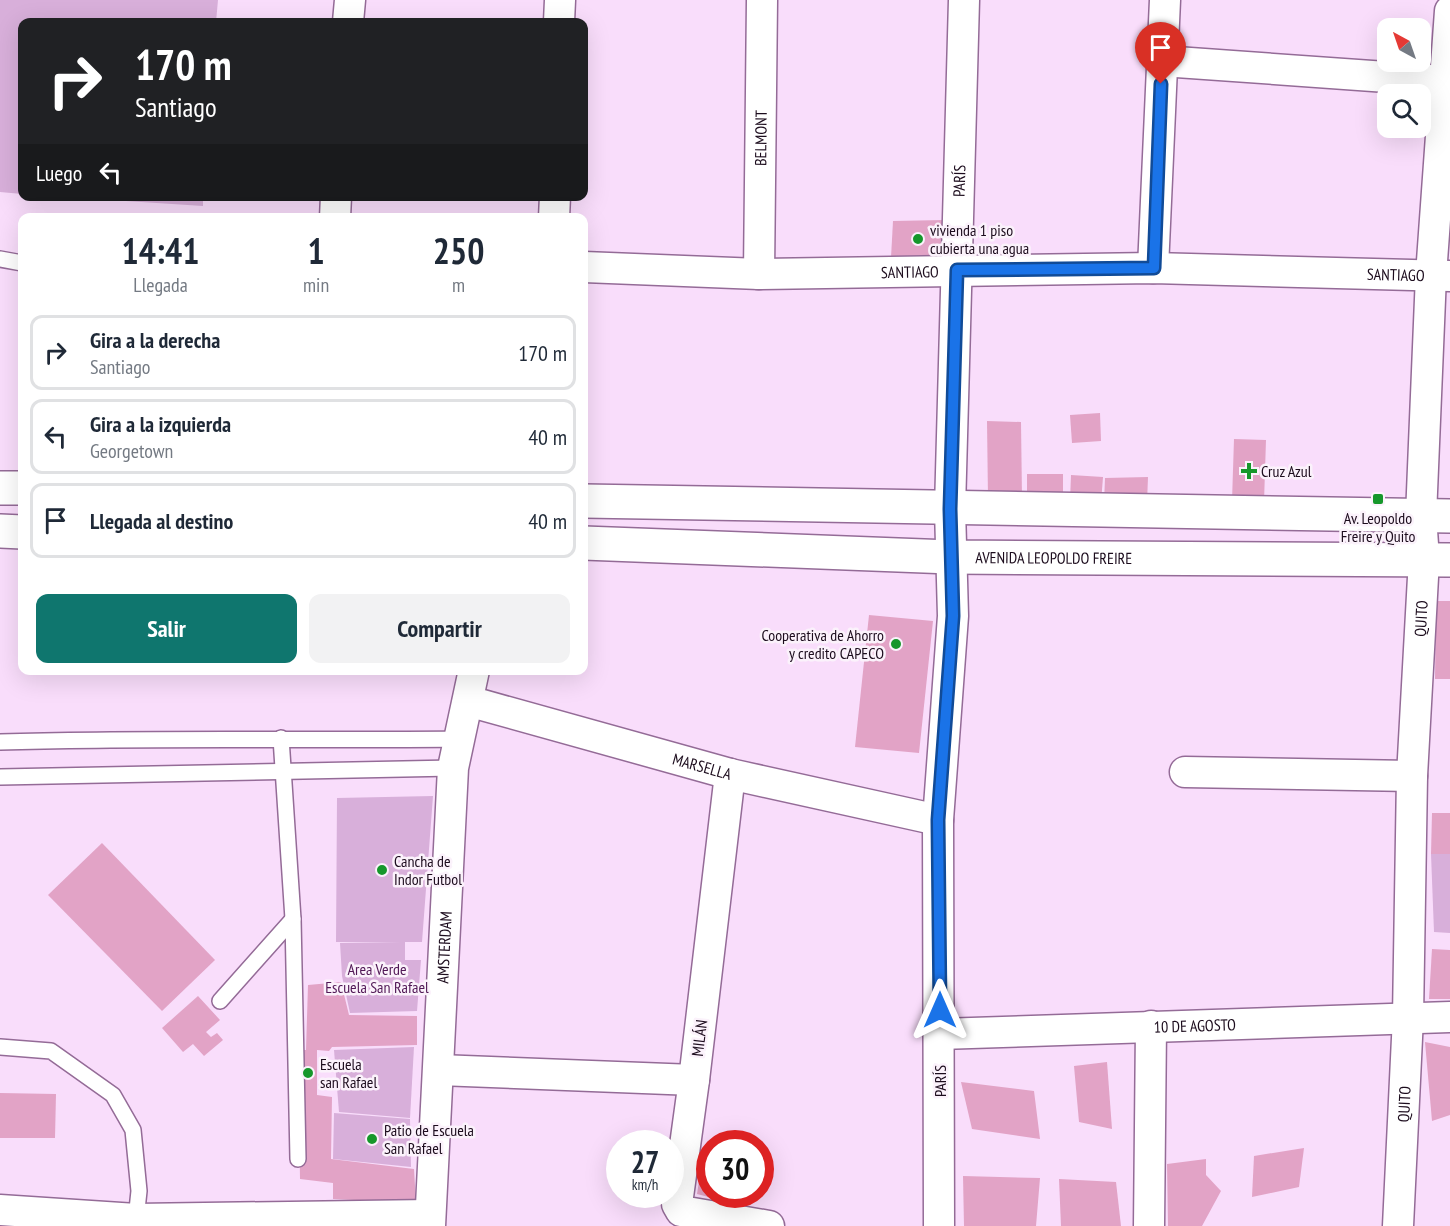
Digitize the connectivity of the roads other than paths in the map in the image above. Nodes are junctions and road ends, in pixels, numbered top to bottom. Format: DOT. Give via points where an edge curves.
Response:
graph roads {
  1 [pos="350,0"];
  2 [pos="560,0"];
  3 [pos="762,0"];
  4 [pos="964,0"];
  5 [pos="1165,0"];
  6 [pos="1450,11"];
  7 [pos="348,18"];
  8 [pos="559,18"];
  9 [pos="1162,61"];
  10 [pos="1443,81"];
  11 [pos="0,260"];
  12 [pos="18,262"];
  13 [pos="588,267"];
  14 [pos="1154,268"];
  15 [pos="957,270"];
  16 [pos="759,274"];
  17 [pos="1441,275"];
  18 [pos="0,488"];
  19 [pos="18,488"];
  20 [pos="588,501"];
  21 [pos="950,509"];
  22 [pos="1436,516"];
  23 [pos="0,531"];
  24 [pos="18,532"];
  25 [pos="588,543"];
  26 [pos="950,557"];
  27 [pos="1437,560"];
  28 [pos="473,675"];
  29 [pos="468,701"];
  30 [pos="281,738"];
  31 [pos="458,739"];
  32 [pos="0,742"];
  33 [pos="453,768"];
  34 [pos="1185,772"];
  35 [pos="283,773"];
  36 [pos="730,774"];
  37 [pos="1412,776"];
  38 [pos="0,777"];
  39 [pos="938,820"];
  40 [pos="293,919"];
  41 [pos="219,1001"];
  42 [pos="1408,1017"];
  43 [pos="1450,1017"];
  44 [pos="1151,1026"];
  45 [pos="940,1034"];
  46 [pos="0,1047"];
  47 [pos="439,1070"];
  48 [pos="694,1080"];
  49 [pos="298,1159"];
  50 [pos="0,1210"];
  51 [pos="430,1220"];
  52 [pos="136,1222"];
  53 [pos="769,1226"];
  54 [pos="939,1226"];
  55 [pos="1149,1226"];
  56 [pos="1398,1226"];
  1 -- 7 [label="street"];
  2 -- 8 [label="street"];
  3 -- 16 [label="street, BELMONT"];
  4 -- 15 [label="street, PARÍS"];
  5 -- 9 [label="street"];
  6 -- 10 [label="street, QUITO"];
  9 -- 10 [label="street"];
  9 -- 14 [label="street"];
  10 -- 17 [label="street, QUITO"];
  11 -- 12 [label="lane"];
  13 -- 16 [label="street, SANTIAGO"];
  14 -- 15 [label="street, SANTIAGO"];
  14 -- 17 [label="street, SANTIAGO"];
  15 -- 16 [label="street, SANTIAGO"];
  15 -- 21 [label="street, PARÍS"];
  17 -- 22 [label="street, QUITO"];
  18 -- 19 [label="main road"];
  20 -- 21 [label="main road"];
  21 -- 22 [label="main road"];
  21 -- 26 [label="street, PARÍS"];
  22 -- 27 [label="street, QUITO"];
  23 -- 24 [label="main road"];
  25 -- 26 [label="main road, AVENIDA LEOPOLDO FREIRE"];
  26 -- 27 [label="main road, AVENIDA LEOPOLDO FREIRE"];
  26 -- 39 [label="street, PARÍS" via="953,616"];
  27 -- 37 [label="street, QUITO"];
  28 -- 29 [label="street, AMSTERDAM"];
  29 -- 31 [label="street, AMSTERDAM"];
  29 -- 36 [label="street, MARSELLA"];
  30 -- 31 [label="lane"];
  30 -- 32 [label="lane"];
  30 -- 35 [label="lane"];
  31 -- 33 [label="street, AMSTERDAM"];
  33 -- 35 [label="lane"];
  33 -- 47 [label="street, AMSTERDAM"];
  34 -- 37 [label="street"];
  35 -- 38 [label="lane"];
  35 -- 40 [label="lane"];
  36 -- 39 [label="street, MARSELLA"];
  36 -- 48 [label="street, MILÁN"];
  37 -- 42 [label="street, QUITO"];
  39 -- 45 [label="street, PARÍS"];
  40 -- 41 [label="lane"];
  40 -- 49 [label="lane"];
  42 -- 43 [label="street, 10 DE AGOSTO"];
  42 -- 44 [label="street, 10 DE AGOSTO"];
  42 -- 56 [label="street, QUITO"];
  44 -- 45 [label="street, 10 DE AGOSTO"];
  44 -- 55 [label="street"];
  45 -- 54 [label="street, PARÍS"];
  46 -- 52 [label="lane" via="51,1052 113,1095 133,1130 139,1191"];
  47 -- 48 [label="street"];
  47 -- 51 [label="street, AMSTERDAM"];
  48 -- 53 [label="street, MILÁN" via="678,1208"];
  50 -- 52 [label="street"];
  51 -- 52 [label="street"];
}
